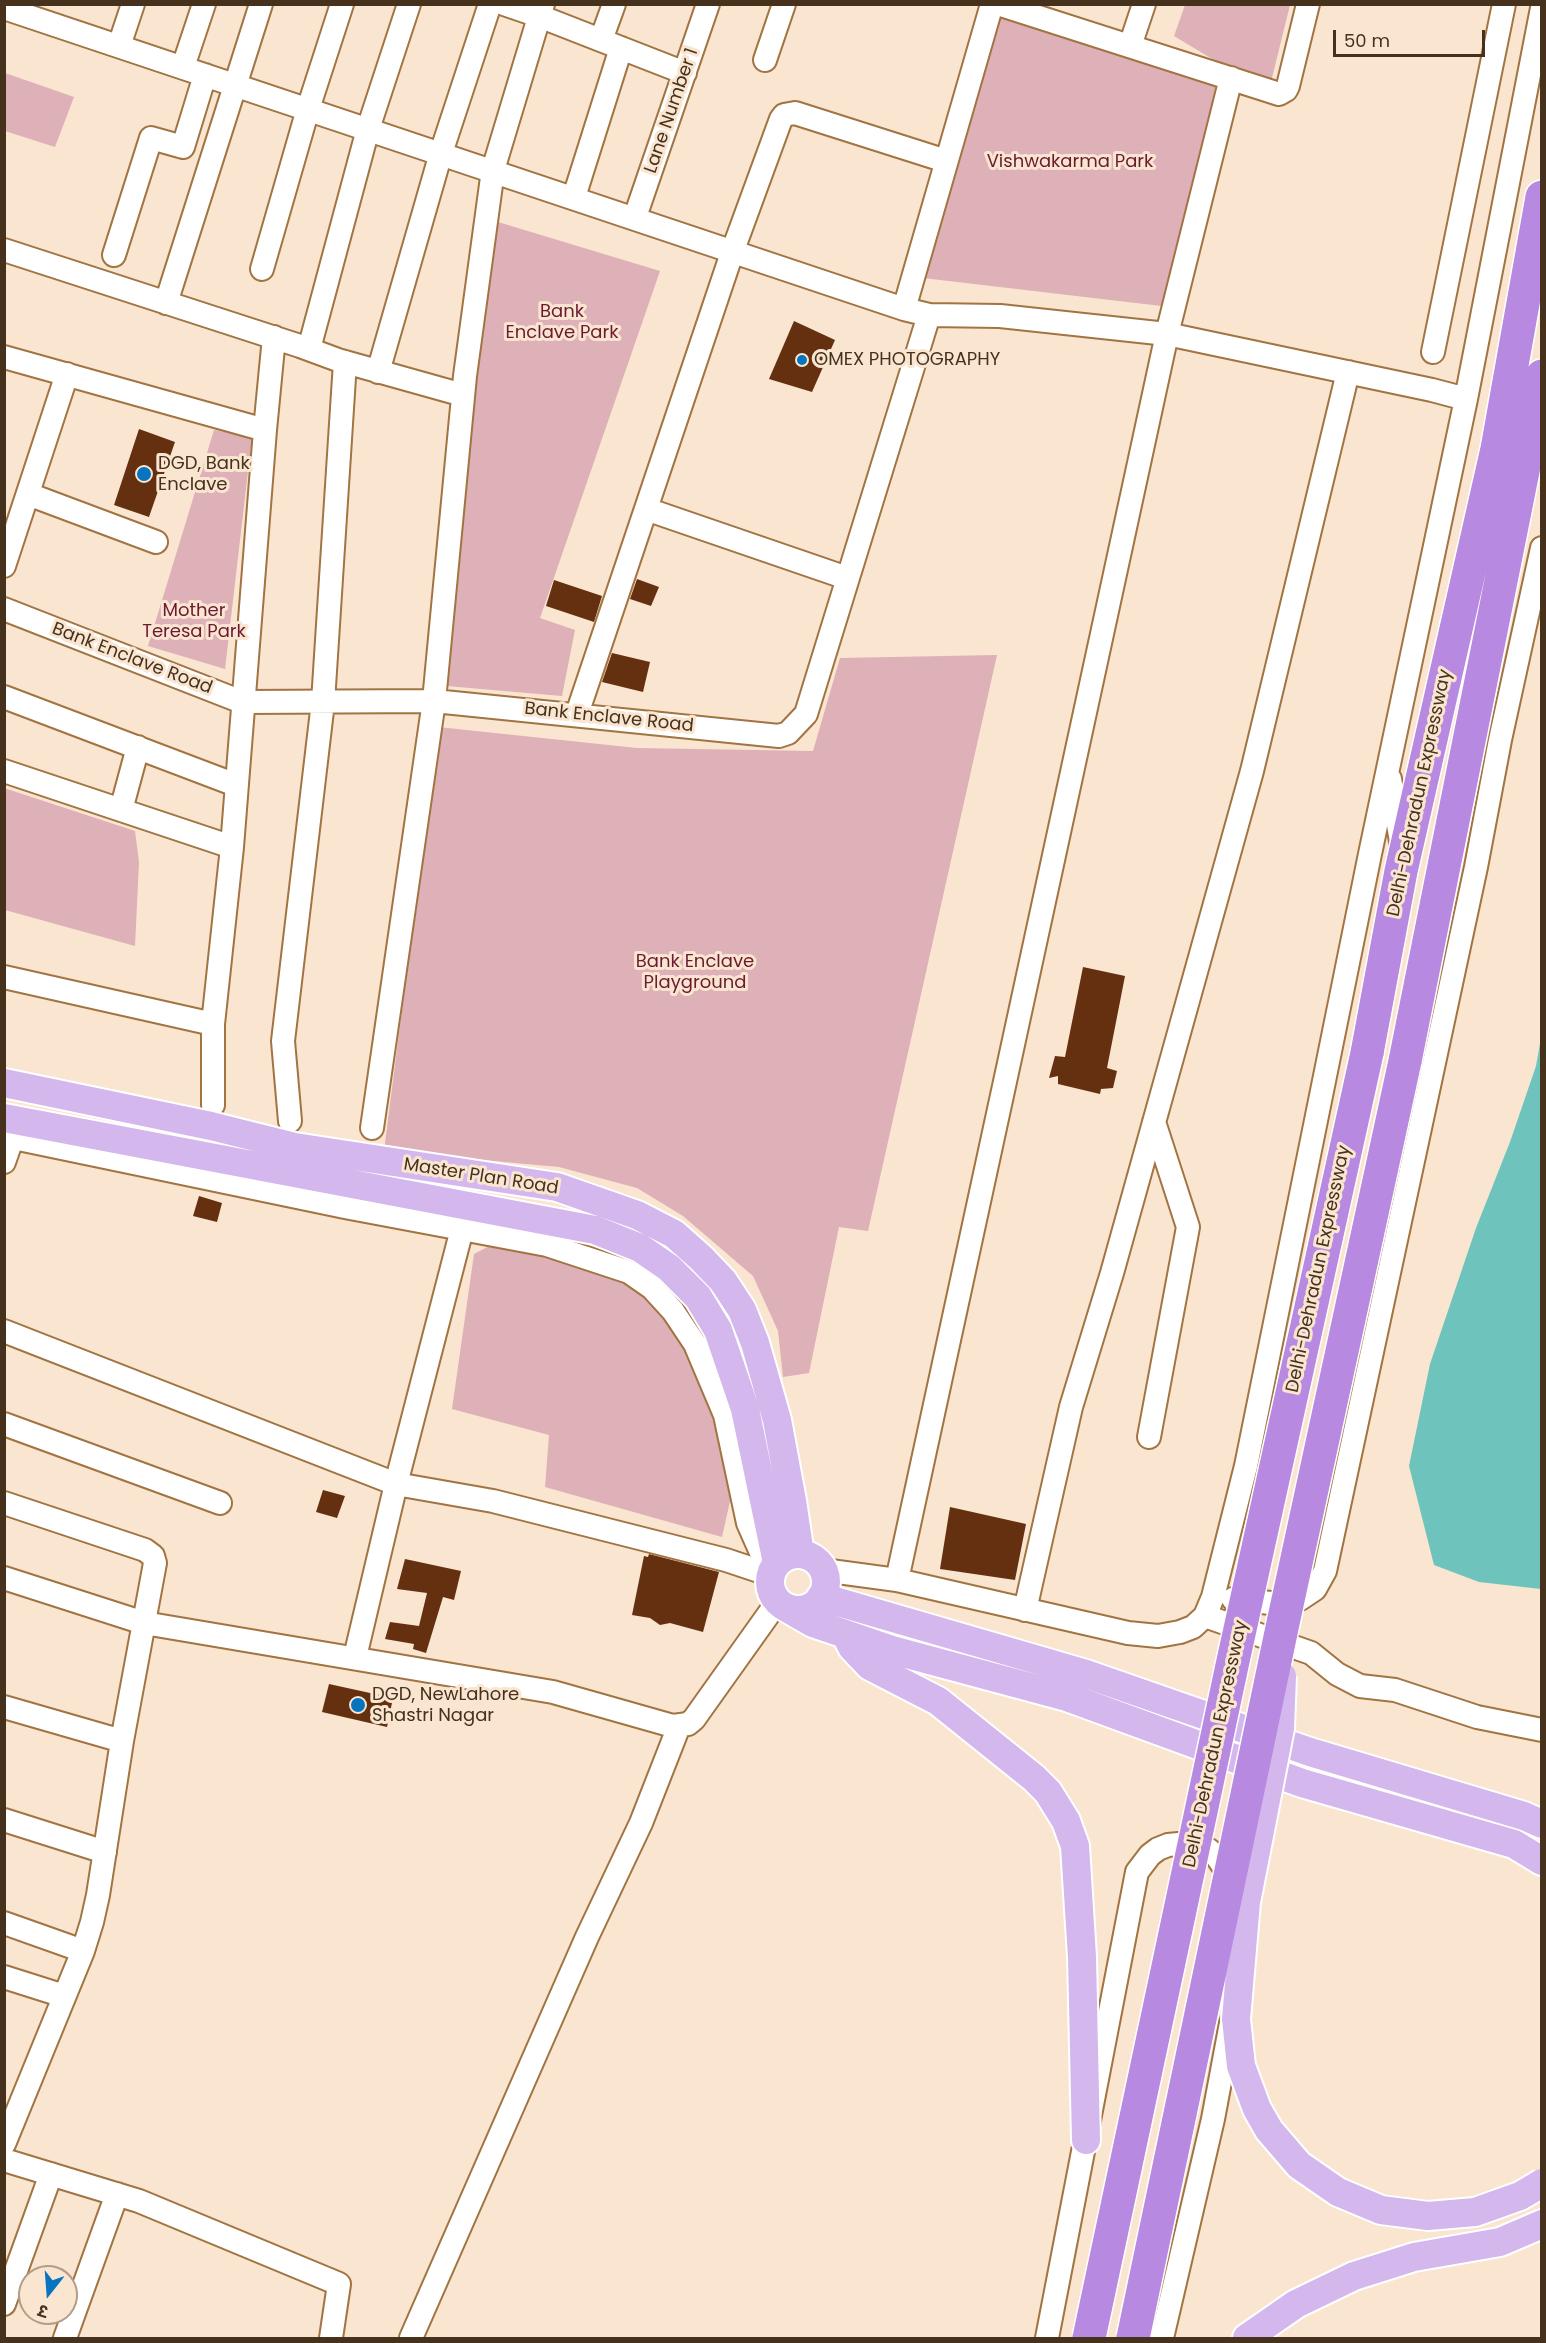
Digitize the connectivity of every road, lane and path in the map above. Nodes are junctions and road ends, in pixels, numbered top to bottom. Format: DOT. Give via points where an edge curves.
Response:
graph roads {
  1 [pos="134,4"];
  2 [pos="204,4"];
  3 [pos="261,4"];
  4 [pos="342,4"];
  5 [pos="409,4"];
  6 [pos="490,4"];
  7 [pos="504,4"];
  8 [pos="614,4"];
  9 [pos="708,4"];
  10 [pos="784,4"];
  11 [pos="992,4"];
  12 [pos="998,4"];
  13 [pos="1144,4"];
  14 [pos="1308,4"];
  15 [pos="1504,4"];
  16 [pos="4,8"];
  17 [pos="1542,8"];
  18 [pos="541,10"];
  19 [pos="1033,10"];
  20 [pos="611,44"];
  21 [pos="119,46"];
  22 [pos="1130,46"];
  23 [pos="765,60"];
  24 [pos="183,68"];
  25 [pos="684,73"];
  26 [pos="205,75"];
  27 [pos="1231,78"];
  28 [pos="236,85"];
  29 [pos="308,109"];
  30 [pos="368,129"];
  31 [pos="441,153"];
  32 [pos="946,161"];
  33 [pos="493,170"];
  34 [pos="574,197"];
  35 [pos="1542,198"];
  36 [pos="635,217"];
  37 [pos="4,250"];
  38 [pos="733,250"];
  39 [pos="114,255"];
  40 [pos="262,269"];
  41 [pos="166,303"];
  42 [pos="904,309"];
  43 [pos="929,315"];
  44 [pos="1167,334"];
  45 [pos="274,337"];
  46 [pos="309,349"];
  47 [pos="1433,352"];
  48 [pos="4,357"];
  49 [pos="345,362"];
  50 [pos="378,372"];
  51 [pos="1348,372"];
  52 [pos="67,374"];
  53 [pos="1542,376"];
  54 [pos="463,395"];
  55 [pos="1466,399"];
  56 [pos="265,430"];
  57 [pos="18,506"];
  58 [pos="646,509"];
  59 [pos="156,542"];
  60 [pos="1542,548"];
  61 [pos="4,566"];
  62 [pos="847,578"];
  63 [pos="4,609"];
  64 [pos="4,697"];
  65 [pos="434,701"];
  66 [pos="242,702"];
  67 [pos="323,702"];
  68 [pos="578,714"];
  69 [pos="138,747"];
  70 [pos="1388,766"];
  71 [pos="4,771"];
  72 [pos="1422,778"];
  73 [pos="1477,778"];
  74 [pos="236,785"];
  75 [pos="121,810"];
  76 [pos="1396,815"];
  77 [pos="1469,822"];
  78 [pos="232,847"];
  79 [pos="1370,854"];
  80 [pos="1404,860"];
  81 [pos="1476,867"];
  82 [pos="1444,868"];
  83 [pos="4,977"];
  84 [pos="213,1024"];
  85 [pos="4,1083"];
  86 [pos="213,1105"];
  87 [pos="290,1121"];
  88 [pos="1154,1122"];
  89 [pos="10,1128"];
  90 [pos="372,1128"];
  91 [pos="4,1162"];
  92 [pos="401,1206"];
  93 [pos="462,1229"];
  94 [pos="4,1331"];
  95 [pos="4,1424"];
  96 [pos="1149,1437"];
  97 [pos="396,1485"];
  98 [pos="4,1503"];
  99 [pos="220,1503"];
  100 [pos="4,1578"];
  101 [pos="897,1580"];
  102 [pos="794,1581"];
  103 [pos="1209,1606"];
  104 [pos="1024,1610"];
  105 [pos="144,1623"];
  106 [pos="1283,1623"];
  107 [pos="846,1635"];
  108 [pos="355,1657"];
  109 [pos="4,1707"];
  110 [pos="680,1726"];
  111 [pos="1542,1730"];
  112 [pos="122,1741"];
  113 [pos="4,1820"];
  114 [pos="1542,1824"];
  115 [pos="105,1852"];
  116 [pos="1542,1861"];
  117 [pos="4,1923"];
  118 [pos="83,1951"];
  119 [pos="4,1977"];
  120 [pos="64,1996"];
  121 [pos="1086,2140"];
  122 [pos="4,2144"];
  123 [pos="4,2160"];
  124 [pos="51,2174"];
  125 [pos="1542,2183"];
  126 [pos="117,2194"];
  127 [pos="1542,2224"];
  128 [pos="4,2304"];
  129 [pos="65,2338"];
  130 [pos="331,2338"];
  131 [pos="411,2338"];
  132 [pos="1047,2338"];
  133 [pos="1089,2338"];
  134 [pos="1133,2338"];
  135 [pos="1162,2338"];
  136 [pos="1247,2338"];
  1 -- 21 [label="street"];
  2 -- 24 [label="street"];
  3 -- 28 [label="street"];
  4 -- 29 [label="street"];
  5 -- 30 [label="street"];
  6 -- 31 [label="street"];
  7 -- 18 [label="street"];
  8 -- 20 [label="street"];
  9 -- 25 [label="street, Lane Number 1"];
  10 -- 23 [label="street"];
  11 -- 32 [label="street"];
  12 -- 19 [label="street"];
  13 -- 22 [label="street"];
  14 -- 27 [label="street" via="1286,90 1274,93"];
  15 -- 47 [label="street"];
  16 -- 21 [label="street"];
  17 -- 55 [label="street"];
  18 -- 20 [label="street"];
  18 -- 33 [label="street"];
  19 -- 22 [label="street"];
  20 -- 25 [label="street"];
  20 -- 34 [label="street"];
  21 -- 24 [label="street"];
  22 -- 27 [label="street"];
  24 -- 26 [label="street"];
  25 -- 36 [label="street, Lane Number 1"];
  26 -- 28 [label="street"];
  26 -- 39 [label="street" via="183,147 151,138"];
  27 -- 44 [label="street"];
  28 -- 29 [label="street"];
  28 -- 41 [label="street"];
  29 -- 30 [label="street"];
  29 -- 40 [label="street"];
  30 -- 31 [label="street"];
  30 -- 46 [label="street"];
  31 -- 33 [label="street"];
  31 -- 50 [label="street"];
  32 -- 38 [label="street" via="795,113 784,115"];
  32 -- 42 [label="street"];
  33 -- 34 [label="street"];
  33 -- 54 [label="street"];
  34 -- 36 [label="street"];
  35 -- 72 [label="highway, Delhi-Dehradun Expressway" via="1497,449"];
  36 -- 38 [label="street"];
  37 -- 41 [label="street"];
  38 -- 42 [label="street"];
  38 -- 58 [label="street"];
  41 -- 45 [label="street"];
  42 -- 43 [label="street"];
  43 -- 44 [label="street" via="1000,316"];
  43 -- 62 [label="street, Bank Enclave Road"];
  44 -- 51 [label="street"];
  44 -- 101 [label="street"];
  45 -- 46 [label="street"];
  45 -- 56 [label="street"];
  46 -- 49 [label="street"];
  48 -- 52 [label="street"];
  49 -- 50 [label="street"];
  49 -- 67 [label="street"];
  50 -- 54 [label="street"];
  51 -- 55 [label="street"];
  51 -- 88 [label="street" via="1252,771"];
  52 -- 56 [label="street"];
  52 -- 57 [label="street"];
  53 -- 73 [label="highway, Delhi-Dehradun Expressway"];
  54 -- 65 [label="street"];
  55 -- 70 [label="street"];
  56 -- 66 [label="street"];
  57 -- 59 [label="street"];
  57 -- 61 [label="street"];
  58 -- 62 [label="street"];
  58 -- 68 [label="street"];
  60 -- 73 [label="street"];
  62 -- 68 [label="street, Bank Enclave Road" via="806,714 788,733 778,736"];
  63 -- 66 [label="street, Bank Enclave Road"];
  64 -- 69 [label="street"];
  65 -- 67 [label="street, Bank Enclave Road"];
  65 -- 68 [label="street, Bank Enclave Road"];
  65 -- 90 [label="street"];
  66 -- 67 [label="street, Bank Enclave Road"];
  66 -- 74 [label="street"];
  67 -- 87 [label="street" via="283,1041"];
  69 -- 74 [label="street"];
  69 -- 75 [label="street"];
  70 -- 76 [label="street"];
  70 -- 79 [label="street"];
  71 -- 75 [label="street"];
  72 -- 76 [label="street"];
  72 -- 80 [label="highway, Delhi-Dehradun Expressway"];
  73 -- 77 [label="street"];
  73 -- 81 [label="street"];
  73 -- 82 [label="highway, Delhi-Dehradun Expressway"];
  74 -- 78 [label="street"];
  75 -- 78 [label="street"];
  76 -- 79 [label="street"];
  76 -- 80 [label="street"];
  77 -- 81 [label="street"];
  77 -- 82 [label="street"];
  78 -- 84 [label="street"];
  79 -- 103 [label="street" via="1246,1466"];
  80 -- 133 [label="highway, Delhi-Dehradun Expressway, bridge" via="1366,1053"];
  81 -- 103 [label="street" via="1325,1571 1315,1589 1299,1599 1280,1604"];
  82 -- 106 [label="highway, Delhi-Dehradun Expressway, bridge"];
  83 -- 84 [label="street"];
  84 -- 86 [label="street"];
  85 -- 102 [label="main road, Master Plan Road" via="211,1126 295,1148 557,1187 637,1215 674,1234 723,1281 742,1310 755,1343 777,1420 792,1501"];
  88 -- 96 [label="street" via="1188,1227"];
  88 -- 104 [label="street" via="1071,1407"];
  89 -- 91 [label="street"];
  89 -- 92 [label="main road"];
  92 -- 93 [label="street"];
  92 -- 102 [label="main road" via="595,1230 640,1248 669,1268 698,1297 718,1330"];
  93 -- 97 [label="street"];
  93 -- 102 [label="street" via="547,1245 629,1272 652,1288 695,1344 724,1415 748,1523"];
  94 -- 97 [label="street"];
  95 -- 99 [label="street"];
  97 -- 102 [label="street" via="493,1501"];
  97 -- 108 [label="street"];
  98 -- 105 [label="street" via="153,1556 155,1574"];
  100 -- 105 [label="street"];
  101 -- 102 [label="street"];
  101 -- 104 [label="street"];
  102 -- 107 [label="main road" via="813,1623"];
  102 -- 110 [label="street" via="694,1719"];
  102 -- 114 [label="main road" via="1086,1674 1310,1752"];
  103 -- 104 [label="street" via="1193,1627 1158,1636"];
  103 -- 111 [label="street" via="1311,1653 1360,1686 1395,1690 1477,1717"];
  105 -- 108 [label="street"];
  105 -- 112 [label="street"];
  106 -- 125 [label="main road, bridge" via="1280,1728 1246,1902 1236,2019 1241,2066 1257,2109 1299,2165 1338,2192 1381,2210 1428,2217 1475,2212 1520,2196"];
  106 -- 134 [label="highway, Delhi-Dehradun Expressway, bridge"];
  107 -- 116 [label="main road" via="1067,1697 1302,1783 1514,1844"];
  107 -- 121 [label="main road" via="870,1666 938,1701 1034,1778 1066,1821 1075,1846 1082,1946"];
  108 -- 110 [label="street" via="553,1692"];
  109 -- 112 [label="street"];
  110 -- 131 [label="street" via="641,1823"];
  112 -- 115 [label="street"];
  113 -- 115 [label="street"];
  115 -- 118 [label="street"];
  117 -- 118 [label="street"];
  118 -- 120 [label="street"];
  119 -- 120 [label="street"];
  120 -- 122 [label="street"];
  121 -- 132 [label="street"];
  121 -- 135 [label="street" via="1137,1872 1158,1849 1179,1843 1199,1846 1217,1857 1229,1875 1240,1973 1213,2119"];
  123 -- 124 [label="street"];
  124 -- 126 [label="street"];
  124 -- 128 [label="street"];
  126 -- 129 [label="street"];
  126 -- 130 [label="street" via="339,2284"];
  127 -- 136 [label="main road" via="1500,2242 1413,2257 1354,2276 1296,2304"];
}
